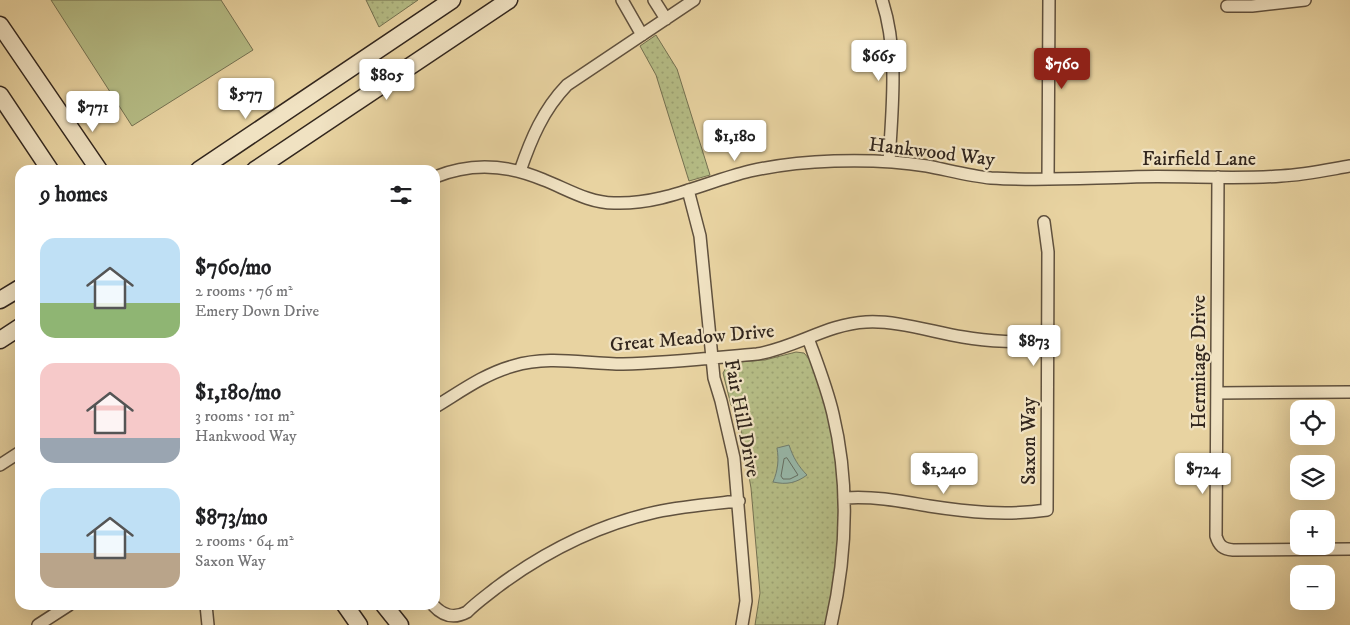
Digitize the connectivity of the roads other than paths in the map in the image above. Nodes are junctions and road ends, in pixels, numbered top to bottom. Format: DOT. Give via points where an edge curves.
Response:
graph roads {
  1 [pos="452,0"];
  2 [pos="509,0"];
  3 [pos="622,0"];
  4 [pos="654,0"];
  5 [pos="694,0"];
  6 [pos="882,0"];
  7 [pos="1049,0"];
  8 [pos="1305,0"];
  9 [pos="1227,6"];
  10 [pos="666,19"];
  11 [pos="0,25"];
  12 [pos="642,35"];
  13 [pos="0,95"];
  14 [pos="889,162"];
  15 [pos="47,165"];
  16 [pos="96,165"];
  17 [pos="206,165"];
  18 [pos="262,165"];
  19 [pos="1350,166"];
  20 [pos="520,171"];
  21 [pos="440,176"];
  22 [pos="1218,177"];
  23 [pos="1048,179"];
  24 [pos="688,190"];
  25 [pos="1044,222"];
  26 [pos="15,291"];
  27 [pos="0,300"];
  28 [pos="15,330"];
  29 [pos="808,338"];
  30 [pos="0,340"];
  31 [pos="1047,342"];
  32 [pos="711,357"];
  33 [pos="1350,392"];
  34 [pos="1217,393"];
  35 [pos="440,404"];
  36 [pos="15,455"];
  37 [pos="0,465"];
  38 [pos="845,498"];
  39 [pos="739,501"];
  40 [pos="1350,549"];
  41 [pos="60,610"];
  42 [pos="206,610"];
  43 [pos="348,610"];
  44 [pos="388,610"];
  45 [pos="437,610"];
  46 [pos="38,625"];
  47 [pos="208,625"];
  48 [pos="359,625"];
  49 [pos="400,625"];
  50 [pos="742,625"];
  51 [pos="831,625"];
  1 -- 17 [label="main road"];
  2 -- 18 [label="main road"];
  3 -- 12 [label="street"];
  4 -- 10 [label="street"];
  5 -- 10 [label="street"];
  6 -- 14 [label="street" via="892,66"];
  7 -- 23 [label="street"];
  8 -- 9 [label="street"];
  10 -- 12 [label="street"];
  11 -- 16 [label="main road"];
  12 -- 20 [label="street" via="567,85 554,98 535,129"];
  13 -- 15 [label="main road"];
  14 -- 23 [label="street, Hankwood Way" via="989,178"];
  14 -- 24 [label="street, Hankwood Way" via="793,164 751,171"];
  19 -- 22 [label="street, Fairfield Lane" via="1279,177"];
  20 -- 21 [label="street, Hankwood Way" via="483,167"];
  20 -- 24 [label="street, Hankwood Way" via="584,197 612,204 643,202"];
  22 -- 23 [label="street, Fairfield Lane"];
  22 -- 34 [label="street, Hermitage Drive"];
  24 -- 32 [label="street, Fair Hill Drive" via="700,236"];
  25 -- 31 [label="street, Saxon Way" via="1048,252"];
  26 -- 27 [label="main road"];
  28 -- 30 [label="main road"];
  29 -- 31 [label="street, Great Meadow Drive" via="846,324 866,322 984,340"];
  29 -- 32 [label="street, Great Meadow Drive" via="773,352"];
  29 -- 38 [label="street" via="833,414"];
  31 -- 38 [label="street, Saxon Way" via="1047,510 985,513 882,498"];
  32 -- 35 [label="street, Great Meadow Drive" via="639,363 530,362 491,374"];
  32 -- 39 [label="street, Fair Hill Drive" via="734,458"];
  33 -- 34 [label="street"];
  34 -- 40 [label="street, Hermitage Drive" via="1216,536 1221,546 1233,550"];
  36 -- 37 [label="street"];
  38 -- 51 [label="street" via="843,560"];
  39 -- 45 [label="street" via="656,512 595,530 529,565 460,616 445,615"];
  39 -- 50 [label="street, Fair Hill Drive" via="746,602"];
  41 -- 46 [label="street"];
  42 -- 47 [label="street"];
  43 -- 48 [label="main road"];
  44 -- 49 [label="main road"];
}
